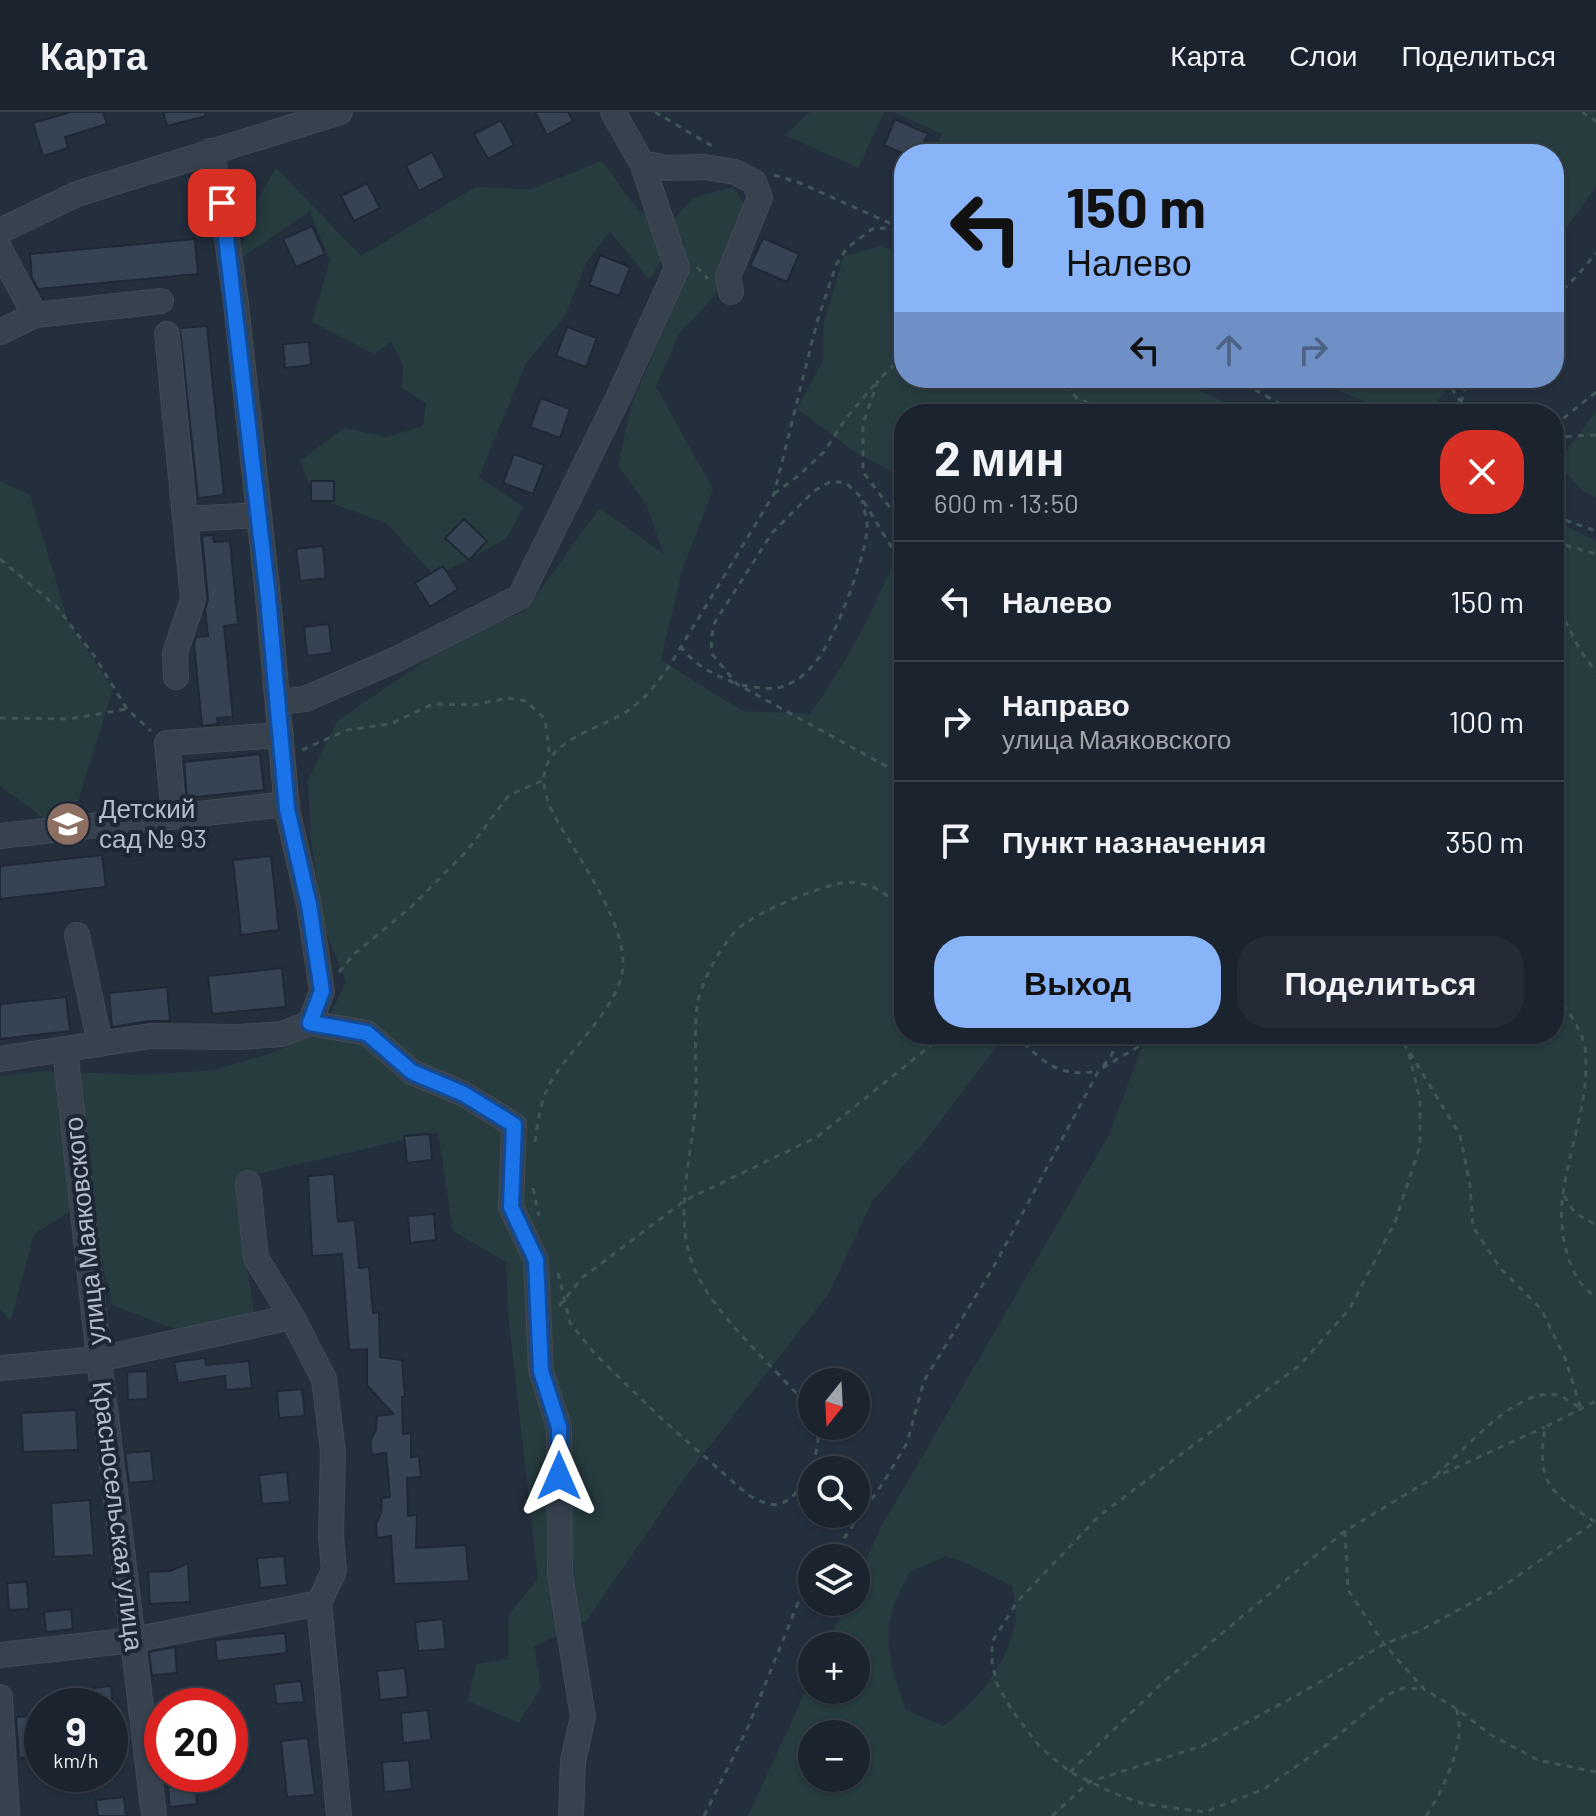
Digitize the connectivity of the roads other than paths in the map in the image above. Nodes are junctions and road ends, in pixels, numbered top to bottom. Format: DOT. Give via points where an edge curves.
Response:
graph roads {
  1 [pos="340,112"];
  2 [pos="613,112"];
  3 [pos="211,151"];
  4 [pos="642,163"];
  5 [pos="0,231"];
  6 [pos="0,250"];
  7 [pos="731,292"];
  8 [pos="161,301"];
  9 [pos="35,315"];
  10 [pos="0,332"];
  11 [pos="167,334"];
  12 [pos="259,515"];
  13 [pos="186,519"];
  14 [pos="176,677"];
  15 [pos="278,702"];
  16 [pos="282,744"];
  17 [pos="287,804"];
  18 [pos="174,815"];
  19 [pos="0,836"];
  20 [pos="77,935"];
  21 [pos="310,1023"];
  22 [pos="100,1044"];
  23 [pos="65,1049"];
  24 [pos="0,1059"];
  25 [pos="248,1183"];
  26 [pos="292,1317"];
  27 [pos="99,1359"];
  28 [pos="0,1368"];
  29 [pos="319,1603"];
  30 [pos="133,1640"];
  31 [pos="0,1655"];
  32 [pos="0,1697"];
  33 [pos="7,1816"];
  34 [pos="154,1816"];
  35 [pos="339,1816"];
  36 [pos="571,1816"];
  1 -- 3 [label="street"];
  2 -- 4 [label="street"];
  3 -- 5 [label="street" via="77,194"];
  3 -- 12 [label="street" via="236,304"];
  4 -- 7 [label="street" via="735,172 754,182 760,197 728,277"];
  4 -- 15 [label="street" via="677,268 520,597 371,671 305,699"];
  6 -- 9 [label="street"];
  8 -- 9 [label="street"];
  9 -- 10 [label="street"];
  11 -- 13 [label="street"];
  12 -- 13 [label="street"];
  12 -- 15 [label="street"];
  13 -- 14 [label="street" via="193,600 175,653"];
  15 -- 16 [label="street"];
  16 -- 17 [label="street"];
  16 -- 18 [label="street" via="167,743"];
  17 -- 18 [label="street"];
  17 -- 21 [label="street" via="322,991"];
  18 -- 19 [label="street"];
  20 -- 22 [label="street"];
  21 -- 22 [label="street" via="282,1034 151,1036"];
  21 -- 36 [label="street" via="367,1033 412,1072 464,1094 514,1125 511,1207 536,1260 541,1371 559,1427 560,1574 583,1717 573,1761"];
  22 -- 23 [label="street"];
  23 -- 24 [label="street"];
  23 -- 27 [label="street, улица Маяковского"];
  25 -- 26 [label="street" via="256,1258"];
  26 -- 27 [label="street, улица Маяковского"];
  26 -- 29 [label="street" via="324,1379 333,1452 334,1571"];
  27 -- 28 [label="street"];
  27 -- 30 [label="street, Красносельская улица"];
  29 -- 30 [label="street"];
  29 -- 35 [label="street"];
  30 -- 31 [label="street"];
  30 -- 34 [label="street, Красносельская улица"];
  32 -- 33 [label="street"];
}
